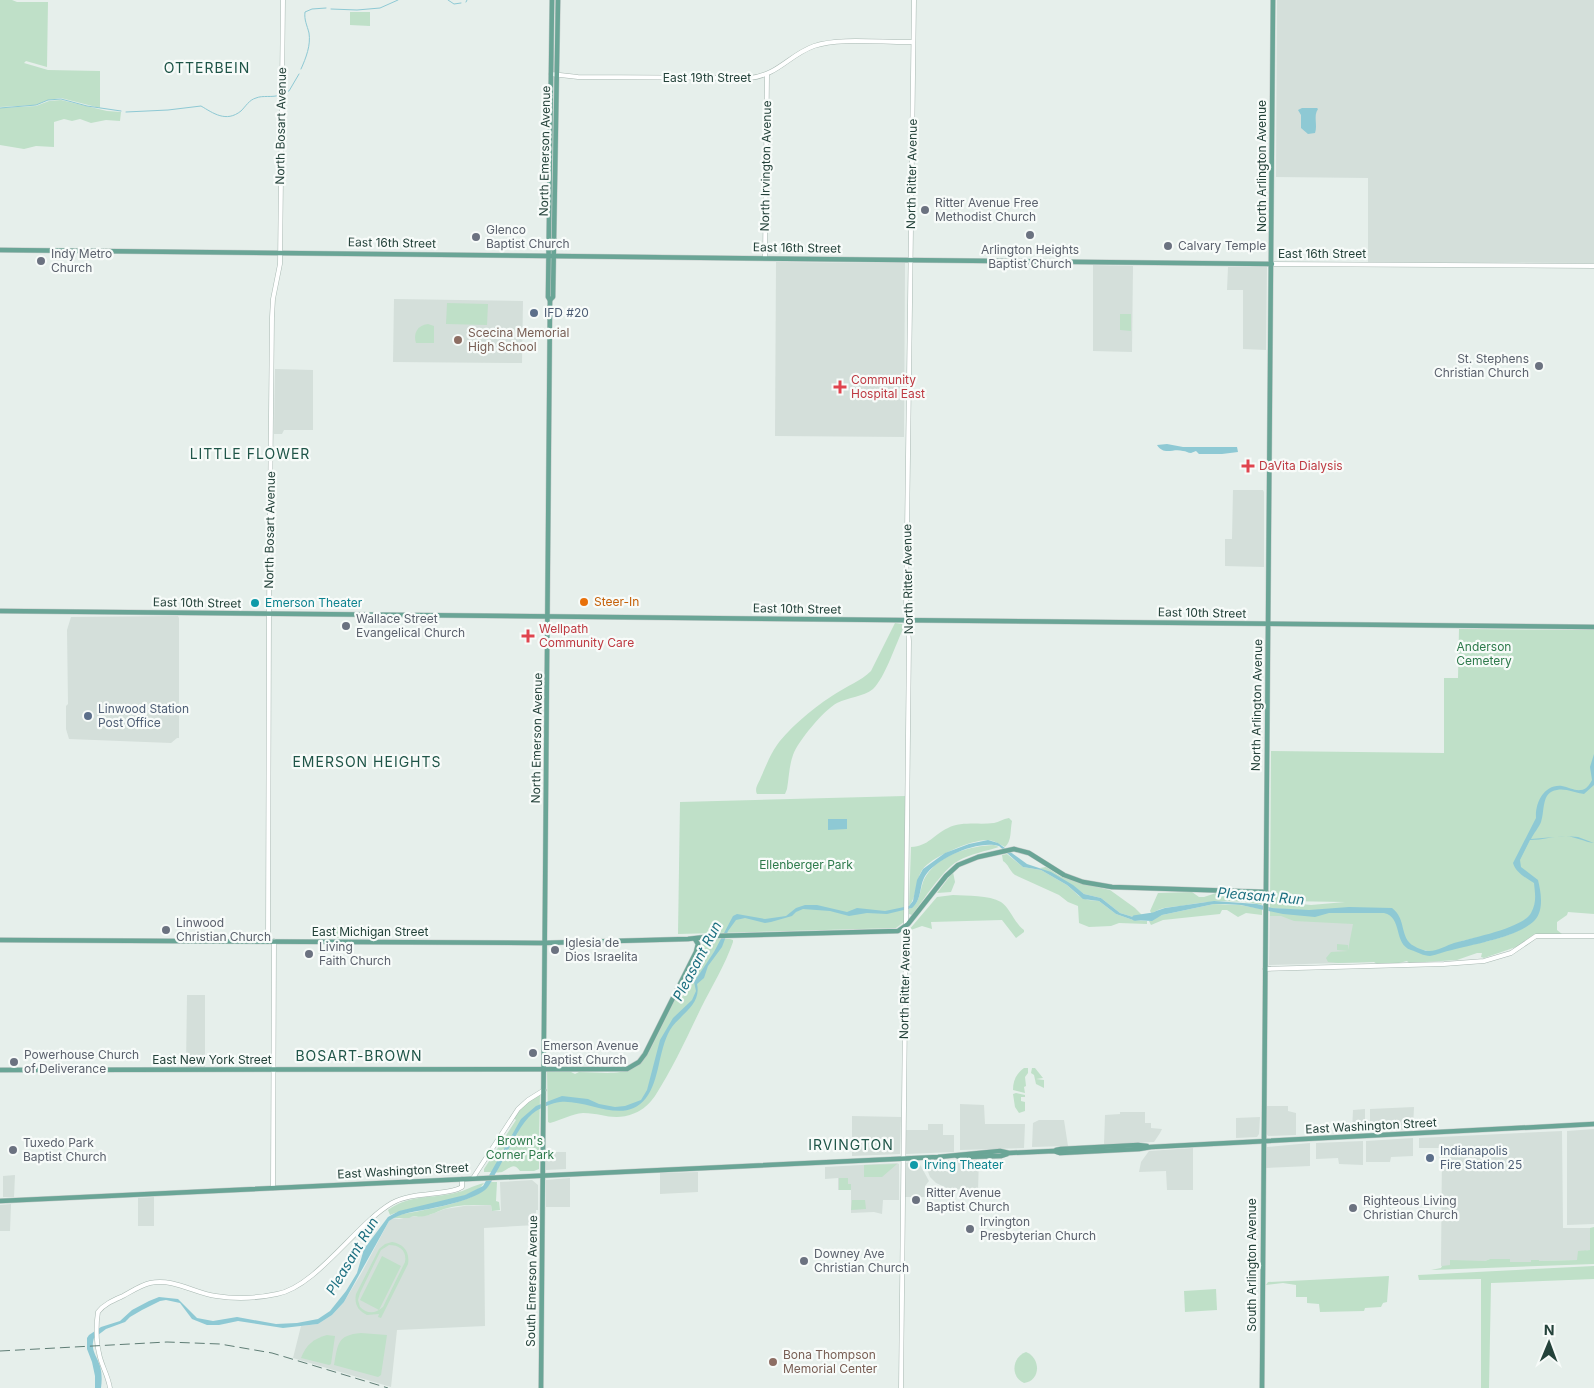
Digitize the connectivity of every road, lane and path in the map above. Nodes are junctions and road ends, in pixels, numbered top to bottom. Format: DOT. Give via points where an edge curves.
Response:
graph roads {
  1 [pos="283,0"];
  2 [pos="552,0"];
  3 [pos="558,0"];
  4 [pos="914,0"];
  5 [pos="1273,0"];
  6 [pos="914,42"];
  7 [pos="554,75"];
  8 [pos="767,75"];
  9 [pos="0,250"];
  10 [pos="280,252"];
  11 [pos="551,255"];
  12 [pos="765,258"];
  13 [pos="910,259"];
  14 [pos="1272,264"];
  15 [pos="1594,266"];
  16 [pos="0,611"];
  17 [pos="269,614"];
  18 [pos="548,617"];
  19 [pos="906,620"];
  20 [pos="1268,624"];
  21 [pos="1592,627"];
  22 [pos="1266,892"];
  23 [pos="906,926"];
  24 [pos="1594,936"];
  25 [pos="695,939"];
  26 [pos="0,940"];
  27 [pos="271,941"];
  28 [pos="545,943"];
  29 [pos="1265,969"];
  30 [pos="0,1070"];
  31 [pos="273,1070"];
  32 [pos="544,1070"];
  33 [pos="544,1090"];
  34 [pos="1594,1124"];
  35 [pos="1263,1141"];
  36 [pos="903,1158"];
  37 [pos="543,1175"];
  38 [pos="473,1178"];
  39 [pos="462,1179"];
  40 [pos="273,1188"];
  41 [pos="0,1201"];
  42 [pos="110,1388"];
  43 [pos="541,1388"];
  44 [pos="901,1388"];
  45 [pos="1262,1388"];
  1 -- 10 [label="street, North Bosart Avenue"];
  2 -- 7 [label="main road, North Emerson Avenue"];
  3 -- 7 [label="main road, North Emerson Avenue"];
  4 -- 6 [label="street, North Ritter Avenue"];
  5 -- 14 [label="main road, North Arlington Avenue"];
  6 -- 8 [label="street, East 19th Street" via="826,43 802,51"];
  6 -- 13 [label="street, North Ritter Avenue"];
  7 -- 8 [label="street, East 19th Street" via="740,78"];
  7 -- 11 [label="main road, North Emerson Avenue"];
  8 -- 12 [label="street, North Irvington Avenue"];
  9 -- 10 [label="main road, East 16th Street"];
  10 -- 11 [label="main road, East 16th Street"];
  10 -- 17 [label="street, North Bosart Avenue" via="272,317"];
  11 -- 12 [label="main road, East 16th Street"];
  11 -- 18 [label="main road, North Emerson Avenue"];
  12 -- 13 [label="main road, East 16th Street"];
  13 -- 14 [label="main road, East 16th Street"];
  13 -- 19 [label="street, North Ritter Avenue"];
  14 -- 15 [label="street, East 16th Street"];
  14 -- 20 [label="main road, North Arlington Avenue"];
  16 -- 17 [label="main road, East 10th Street"];
  17 -- 18 [label="main road, East 10th Street"];
  17 -- 27 [label="street, North Bosart Avenue"];
  18 -- 19 [label="main road, East 10th Street"];
  18 -- 28 [label="main road, North Emerson Avenue"];
  19 -- 20 [label="main road, East 10th Street"];
  19 -- 23 [label="street, North Ritter Avenue" via="909,641"];
  20 -- 21 [label="main road, East 10th Street"];
  20 -- 22 [label="main road, North Arlington Avenue"];
  22 -- 23 [label="main road" via="1112,887 1064,875 1029,852 1014,849 958,865"];
  22 -- 29 [label="main road, North Arlington Avenue"];
  23 -- 25 [label="main road, East Michigan Street" via="885,932 732,935"];
  23 -- 36 [label="street, North Ritter Avenue"];
  24 -- 29 [label="street" via="1536,936 1511,953 1484,960"];
  25 -- 28 [label="main road, East Michigan Street"];
  25 -- 32 [label="main road, East New York Street" via="698,945 696,952 641,1060 625,1069"];
  26 -- 27 [label="main road, East Michigan Street"];
  27 -- 28 [label="main road, East Michigan Street"];
  27 -- 31 [label="street, North Bosart Avenue"];
  28 -- 32 [label="main road, North Emerson Avenue"];
  29 -- 35 [label="main road, North Arlington Avenue"];
  30 -- 31 [label="main road, East New York Street"];
  31 -- 32 [label="main road, East New York Street"];
  31 -- 40 [label="street, North Bosart Avenue"];
  32 -- 33 [label="main road, North Emerson Avenue"];
  33 -- 37 [label="main road, North Emerson Avenue"];
  33 -- 38 [label="street" via="518,1109"];
  34 -- 35 [label="main road, East Washington Street"];
  35 -- 36 [label="main road, East Washington Street" via="961,1158"];
  35 -- 45 [label="main road, South Arlington Avenue"];
  36 -- 37 [label="main road, East Washington Street"];
  36 -- 44 [label="street, North Ritter Avenue"];
  37 -- 38 [label="main road, East Washington Street"];
  37 -- 43 [label="main road, South Emerson Avenue"];
  38 -- 39 [label="main road, East Washington Street"];
  39 -- 40 [label="main road, East Washington Street"];
  39 -- 42 [label="street" via="462,1187 458,1190 412,1196 390,1204 307,1279 284,1293 222,1297 160,1282 140,1287 109,1302 100,1309 97,1327 98,1346"];
  40 -- 41 [label="main road, East Washington Street"];
}
